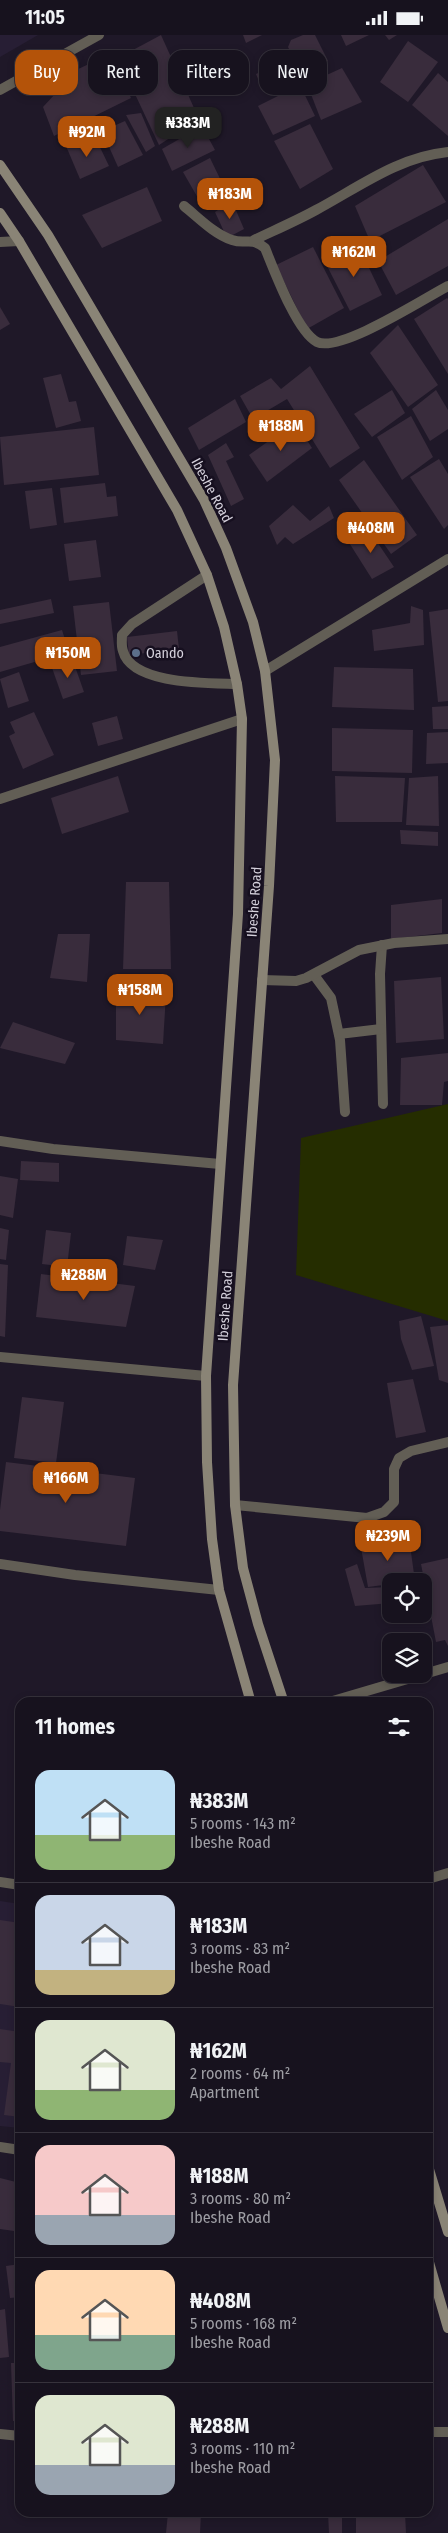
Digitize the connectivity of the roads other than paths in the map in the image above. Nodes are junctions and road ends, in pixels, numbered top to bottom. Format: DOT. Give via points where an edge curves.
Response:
graph roads {
  1 [pos="100,35"];
  2 [pos="0,90"];
  3 [pos="448,152"];
  4 [pos="0,165"];
  5 [pos="184,206"];
  6 [pos="0,213"];
  7 [pos="19,241"];
  8 [pos="254,241"];
  9 [pos="0,242"];
  10 [pos="448,286"];
  11 [pos="448,559"];
  12 [pos="207,575"];
  13 [pos="265,671"];
  14 [pos="237,684"];
  15 [pos="242,719"];
  16 [pos="0,799"];
  17 [pos="448,939"];
  18 [pos="382,945"];
  19 [pos="314,975"];
  20 [pos="262,980"];
  21 [pos="381,1029"];
  22 [pos="339,1034"];
  23 [pos="383,1104"];
  24 [pos="345,1113"];
  25 [pos="0,1141"];
  26 [pos="220,1164"];
  27 [pos="0,1357"];
  28 [pos="206,1376"];
  29 [pos="448,1442"];
  30 [pos="235,1505"];
  31 [pos="0,1565"];
  32 [pos="219,1590"];
  33 [pos="448,1667"];
  34 [pos="249,1697"];
  35 [pos="282,1697"];
  36 [pos="346,1697"];
  37 [pos="448,1873"];
  38 [pos="433,1878"];
  39 [pos="0,1882"];
  40 [pos="15,1884"];
  41 [pos="0,2147"];
  42 [pos="15,2148"];
  43 [pos="433,2182"];
  44 [pos="448,2232"];
  45 [pos="433,2276"];
  46 [pos="448,2328"];
  47 [pos="433,2432"];
  48 [pos="448,2432"];
  49 [pos="0,2434"];
  50 [pos="15,2435"];
  1 -- 2 [label="street"];
  3 -- 8 [label="street" via="425,155 390,167"];
  4 -- 13 [label="main road, Ibeshe Road" via="48,235 204,500 226,548 253,622"];
  5 -- 8 [label="street" via="233,241"];
  6 -- 7 [label="main road, Ibeshe Road"];
  7 -- 9 [label="street"];
  7 -- 12 [label="main road, Ibeshe Road" via="177,510"];
  8 -- 10 [label="street" via="265,248 298,321 315,341 329,345 349,340"];
  11 -- 13 [label="street"];
  12 -- 14 [label="main road, Ibeshe Road" via="224,627"];
  12 -- 14 [label="street" via="132,624 122,635 122,651 130,663 151,674 181,681"];
  13 -- 20 [label="main road, Ibeshe Road" via="275,760"];
  14 -- 15 [label="main road, Ibeshe Road"];
  15 -- 16 [label="street"];
  15 -- 26 [label="main road, Ibeshe Road" via="238,914"];
  17 -- 18 [label="street"];
  18 -- 19 [label="street" via="359,950"];
  18 -- 21 [label="street"];
  19 -- 20 [label="street" via="296,981"];
  19 -- 22 [label="street" via="331,998"];
  20 -- 30 [label="main road, Ibeshe Road" via="233,1385"];
  21 -- 22 [label="street"];
  21 -- 23 [label="street"];
  22 -- 24 [label="street"];
  25 -- 26 [label="street"];
  26 -- 28 [label="main road, Ibeshe Road"];
  27 -- 28 [label="street"];
  28 -- 32 [label="main road, Ibeshe Road" via="207,1462"];
  29 -- 30 [label="street" via="411,1451 399,1458 394,1469 394,1502 384,1512 367,1518"];
  30 -- 35 [label="main road, Ibeshe Road" via="243,1568"];
  31 -- 32 [label="street"];
  32 -- 34 [label="main road, Ibeshe Road"];
  33 -- 36 [label="street"];
  37 -- 38 [label="street"];
  39 -- 40 [label="street"];
  41 -- 42 [label="street"];
  43 -- 44 [label="main road"];
  45 -- 46 [label="main road"];
  47 -- 48 [label="street"];
  49 -- 50 [label="street"];
}
